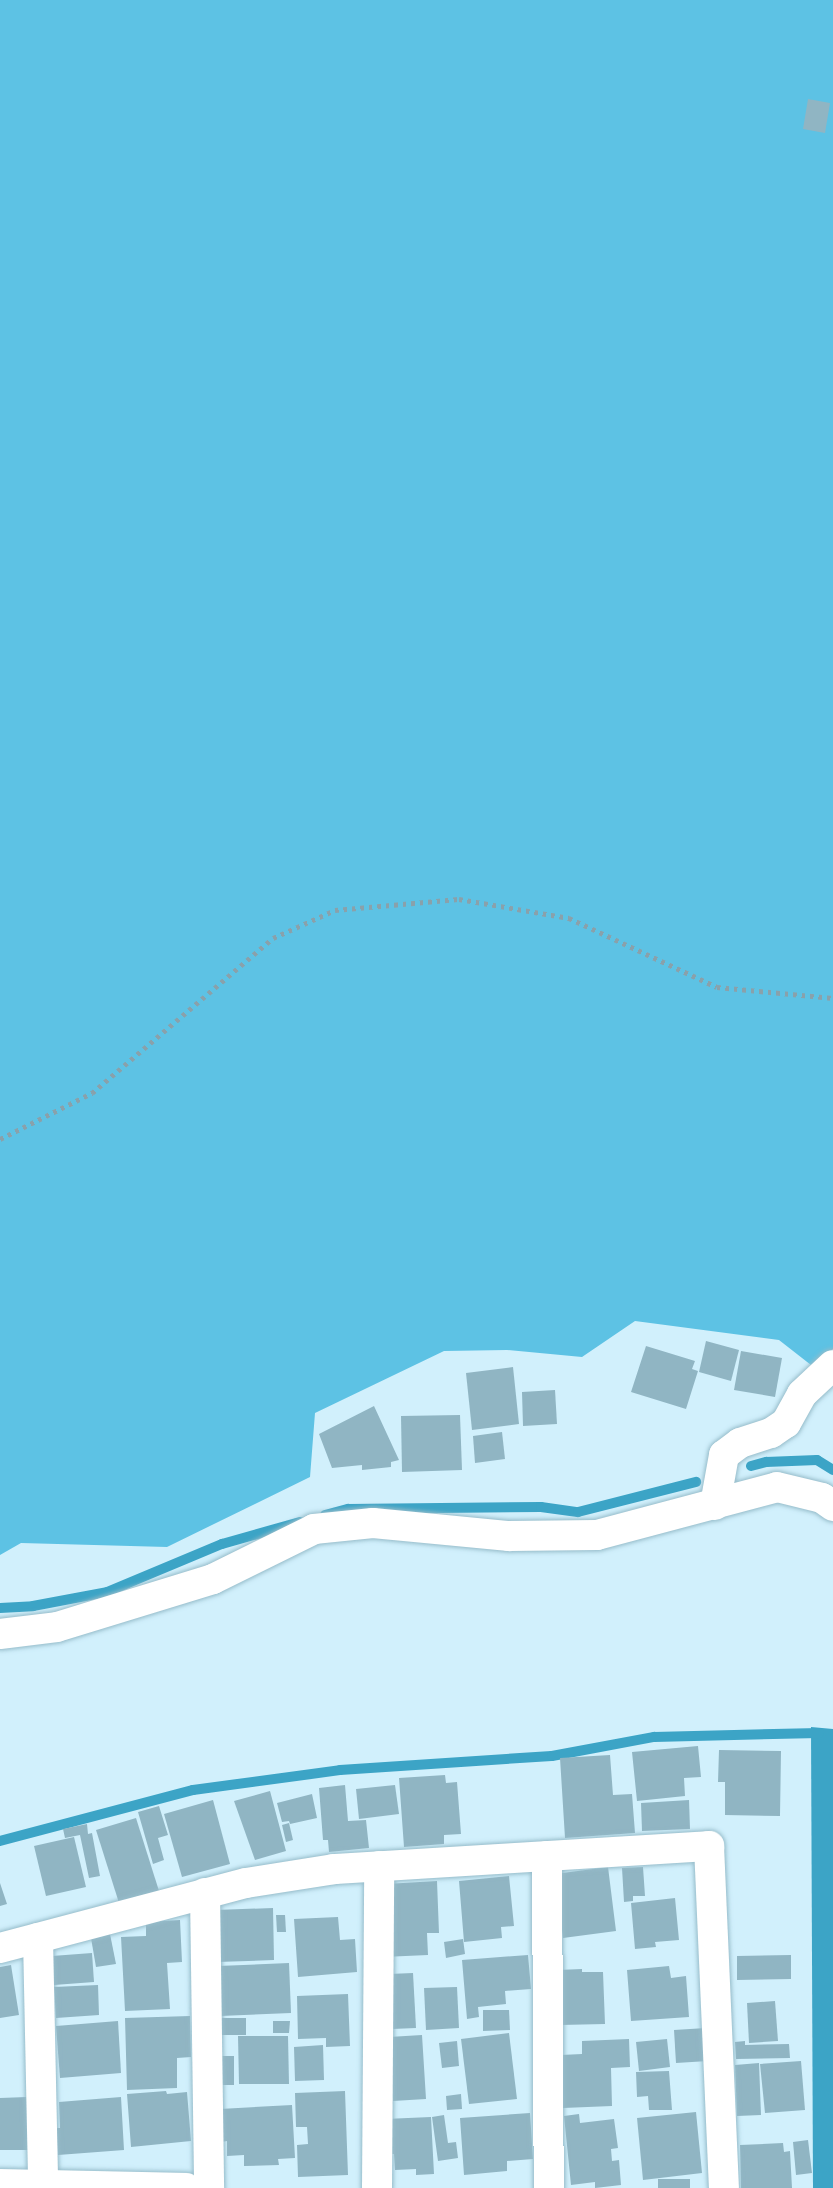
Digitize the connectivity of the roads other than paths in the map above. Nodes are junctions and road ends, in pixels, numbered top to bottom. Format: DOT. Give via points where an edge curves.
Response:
graph roads {
  1 [pos="833,1365"];
  2 [pos="715,1506"];
  3 [pos="833,1506"];
  4 [pos="0,1634"];
  5 [pos="547,1856"];
  6 [pos="379,1866"];
  7 [pos="205,1893"];
  8 [pos="38,1937"];
  9 [pos="0,1948"];
  10 [pos="43,2183"];
  11 [pos="0,2184"];
  12 [pos="186,2188"];
  13 [pos="209,2188"];
  14 [pos="377,2188"];
  15 [pos="549,2188"];
  16 [pos="724,2188"];
  1 -- 2 [label="street" via="802,1394 786,1423 724,1455"];
  2 -- 3 [label="street" via="777,1487 822,1498"];
  2 -- 4 [label="street" via="597,1535 509,1536 373,1523 314,1529 213,1579 57,1627"];
  5 -- 6 [label="street"];
  5 -- 15 [label="street"];
  5 -- 16 [label="street" via="709,1846"];
  6 -- 7 [label="street" via="334,1868"];
  6 -- 14 [label="street"];
  7 -- 8 [label="street"];
  7 -- 13 [label="street"];
  8 -- 9 [label="street"];
  8 -- 10 [label="street"];
  10 -- 11 [label="street"];
  10 -- 12 [label="street"];
}
